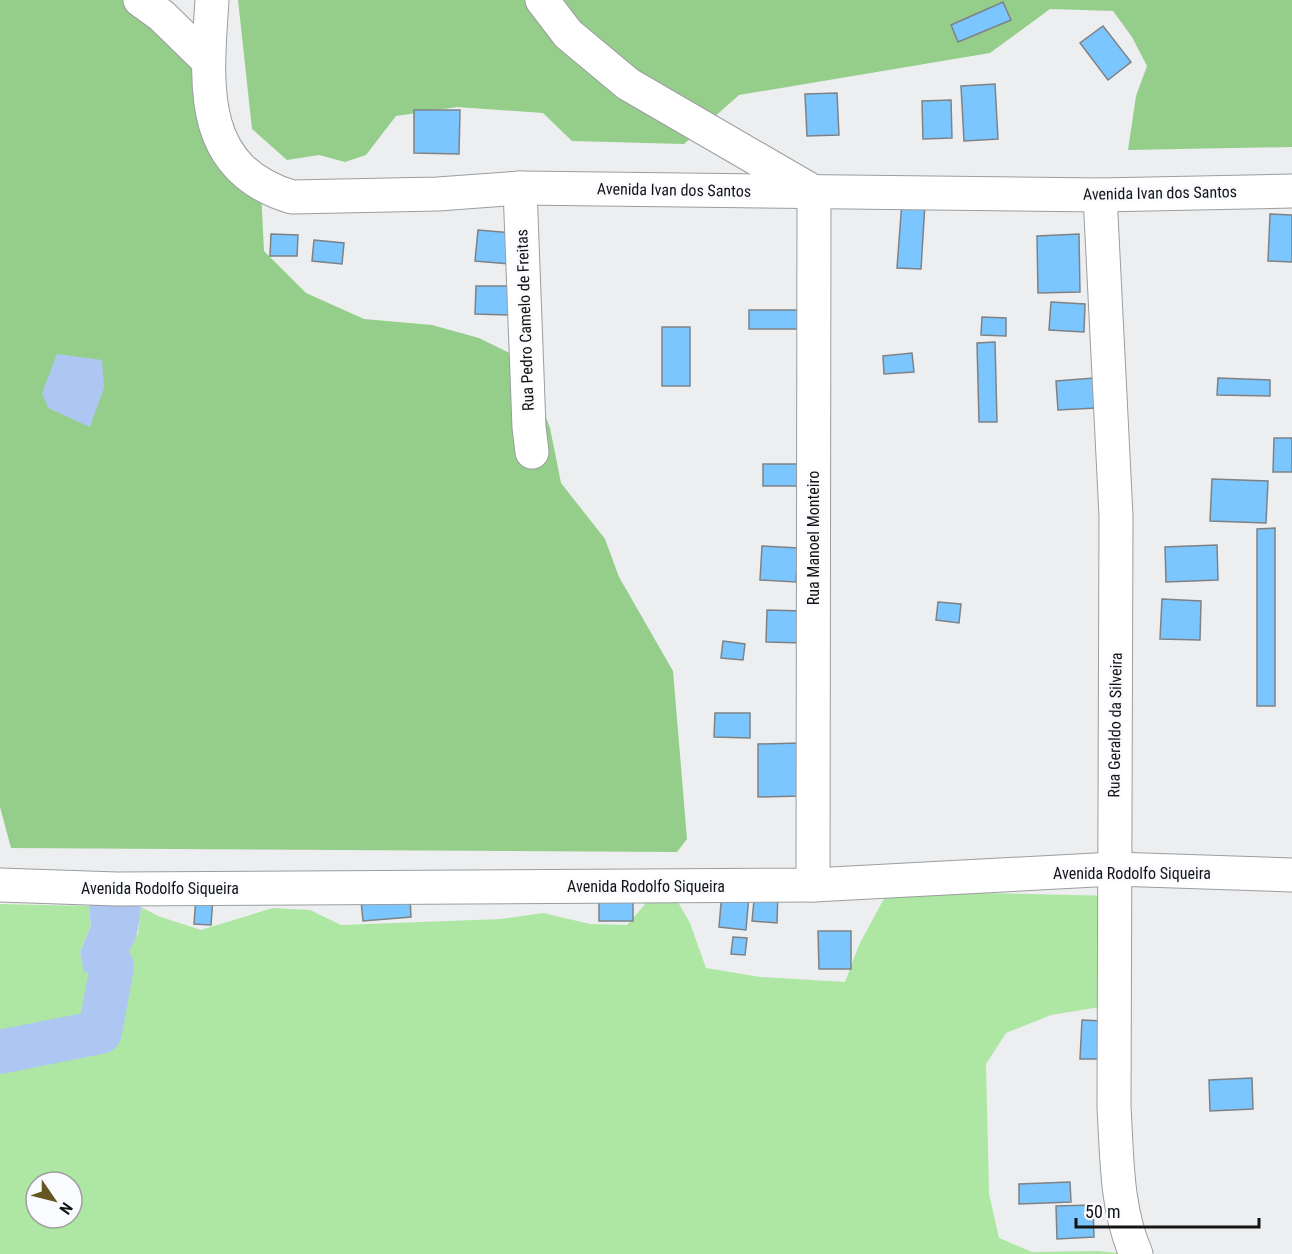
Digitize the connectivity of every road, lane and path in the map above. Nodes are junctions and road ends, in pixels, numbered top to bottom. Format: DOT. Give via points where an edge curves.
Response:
graph roads {
  1 [pos="140,0"];
  2 [pos="212,0"];
  3 [pos="542,0"];
  4 [pos="207,60"];
  5 [pos="520,188"];
  6 [pos="1292,191"];
  7 [pos="814,192"];
  8 [pos="1100,195"];
  9 [pos="532,452"];
  10 [pos="1114,869"];
  11 [pos="1292,875"];
  12 [pos="0,885"];
  13 [pos="813,885"];
  14 [pos="1136,1254"];
  1 -- 4 [label="street"];
  2 -- 4 [label="street, Avenida Ivan dos Santos"];
  3 -- 7 [label="street" via="568,34 628,84"];
  4 -- 5 [label="street, Avenida Ivan dos Santos" via="222,145 233,162 273,191 292,197 320,197"];
  5 -- 7 [label="street, Avenida Ivan dos Santos"];
  5 -- 9 [label="street, Rua Pedro Camelo de Freitas"];
  6 -- 8 [label="street, Avenida Ivan dos Santos"];
  7 -- 8 [label="street, Avenida Ivan dos Santos"];
  7 -- 13 [label="street, Rua Manoel Monteiro"];
  8 -- 10 [label="street, Rua Geraldo da Silveira" via="1116,516"];
  10 -- 11 [label="street, Avenida Rodolfo Siqueira"];
  10 -- 13 [label="street, Avenida Rodolfo Siqueira"];
  10 -- 14 [label="street, Rua Geraldo da Silveira" via="1114,1107 1121,1199 1127,1233"];
  12 -- 13 [label="street, Avenida Rodolfo Siqueira" via="117,889"];
}
